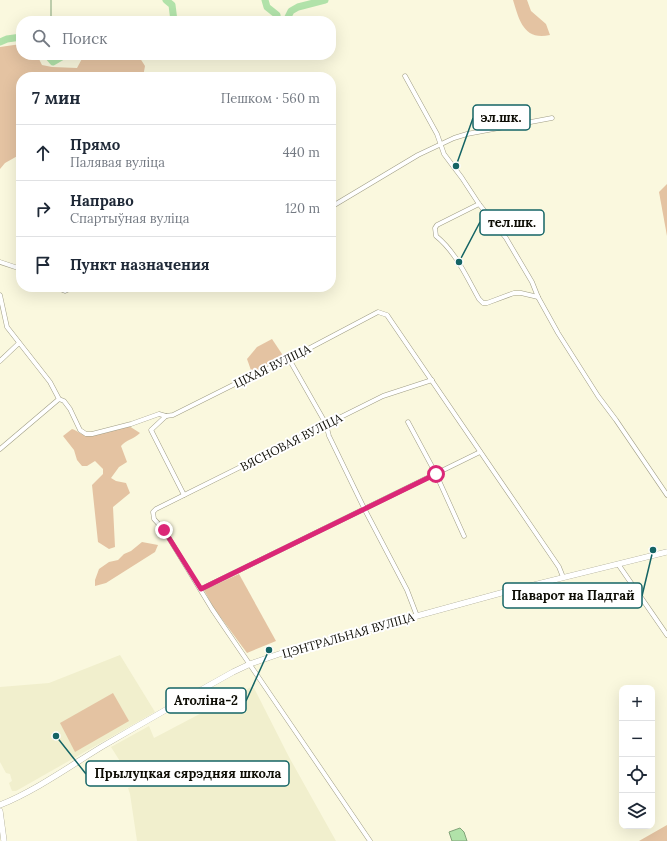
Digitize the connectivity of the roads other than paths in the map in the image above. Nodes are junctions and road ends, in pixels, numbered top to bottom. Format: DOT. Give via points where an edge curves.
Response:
graph roads {
  1 [pos="405,76"];
  2 [pos="552,118"];
  3 [pos="441,145"];
  4 [pos="336,204"];
  5 [pos="479,204"];
  6 [pos="0,262"];
  7 [pos="16,267"];
  8 [pos="0,295"];
  9 [pos="538,297"];
  10 [pos="19,343"];
  11 [pos="289,359"];
  12 [pos="0,361"];
  13 [pos="432,380"];
  14 [pos="59,399"];
  15 [pos="166,416"];
  16 [pos="408,422"];
  17 [pos="326,424"];
  18 [pos="0,449"];
  19 [pos="480,452"];
  20 [pos="436,474"];
  21 [pos="184,495"];
  22 [pos="667,495"];
  23 [pos="365,510"];
  24 [pos="464,536"];
  25 [pos="667,552"];
  26 [pos="618,564"];
  27 [pos="563,577"];
  28 [pos="201,589"];
  29 [pos="417,616"];
  30 [pos="667,635"];
  31 [pos="250,664"];
  32 [pos="0,805"];
  33 [pos="0,811"];
  34 [pos="4,841"];
  35 [pos="370,841"];
  1 -- 3 [label="street"];
  2 -- 3 [label="street" via="460,136"];
  3 -- 4 [label="street" via="403,164"];
  3 -- 5 [label="street" via="444,154"];
  5 -- 9 [label="street" via="506,238"];
  5 -- 9 [label="street" via="437,225 436,236 444,242 483,303 487,304 514,293"];
  6 -- 7 [label="street"];
  8 -- 10 [label="street" via="7,327"];
  9 -- 22 [label="street" via="582,371"];
  10 -- 12 [label="street"];
  10 -- 14 [label="street" via="50,382"];
  11 -- 13 [label="street, ЦІХАЯ ВУЛІЦА" via="378,312 387,315"];
  11 -- 15 [label="street, ЦІХАЯ ВУЛІЦА" via="173,415"];
  11 -- 17 [label="street"];
  13 -- 17 [label="street, ВЯСНОВАЯ ВУЛІЦА" via="383,396"];
  13 -- 19 [label="street"];
  14 -- 15 [label="street" via="64,401 80,430 86,434 131,424 159,414"];
  14 -- 18 [label="street"];
  15 -- 21 [label="street" via="151,430"];
  16 -- 20 [label="street"];
  17 -- 21 [label="street, ВЯСНОВАЯ ВУЛІЦА"];
  17 -- 23 [label="street" via="329,436"];
  19 -- 20 [label="street"];
  19 -- 27 [label="street" via="559,567"];
  20 -- 23 [label="street"];
  20 -- 24 [label="street"];
  21 -- 28 [label="street, ВЯСНОВАЯ ВУЛІЦА" via="156,509 153,512 154,519 164,530"];
  23 -- 28 [label="street"];
  23 -- 29 [label="street" via="407,590"];
  25 -- 26 [label="street, ЦЭНТРАЛЬНАЯ ВУЛІЦА"];
  26 -- 27 [label="street, ЦЭНТРАЛЬНАЯ ВУЛІЦА"];
  26 -- 30 [label="street"];
  27 -- 29 [label="street, ЦЭНТРАЛЬНАЯ ВУЛІЦА"];
  28 -- 31 [label="street"];
  29 -- 31 [label="street, ЦЭНТРАЛЬНАЯ ВУЛІЦА"];
  31 -- 32 [label="street, ЦЭНТРАЛЬНАЯ ВУЛІЦА"];
  31 -- 35 [label="street"];
  33 -- 34 [label="street"];
}
